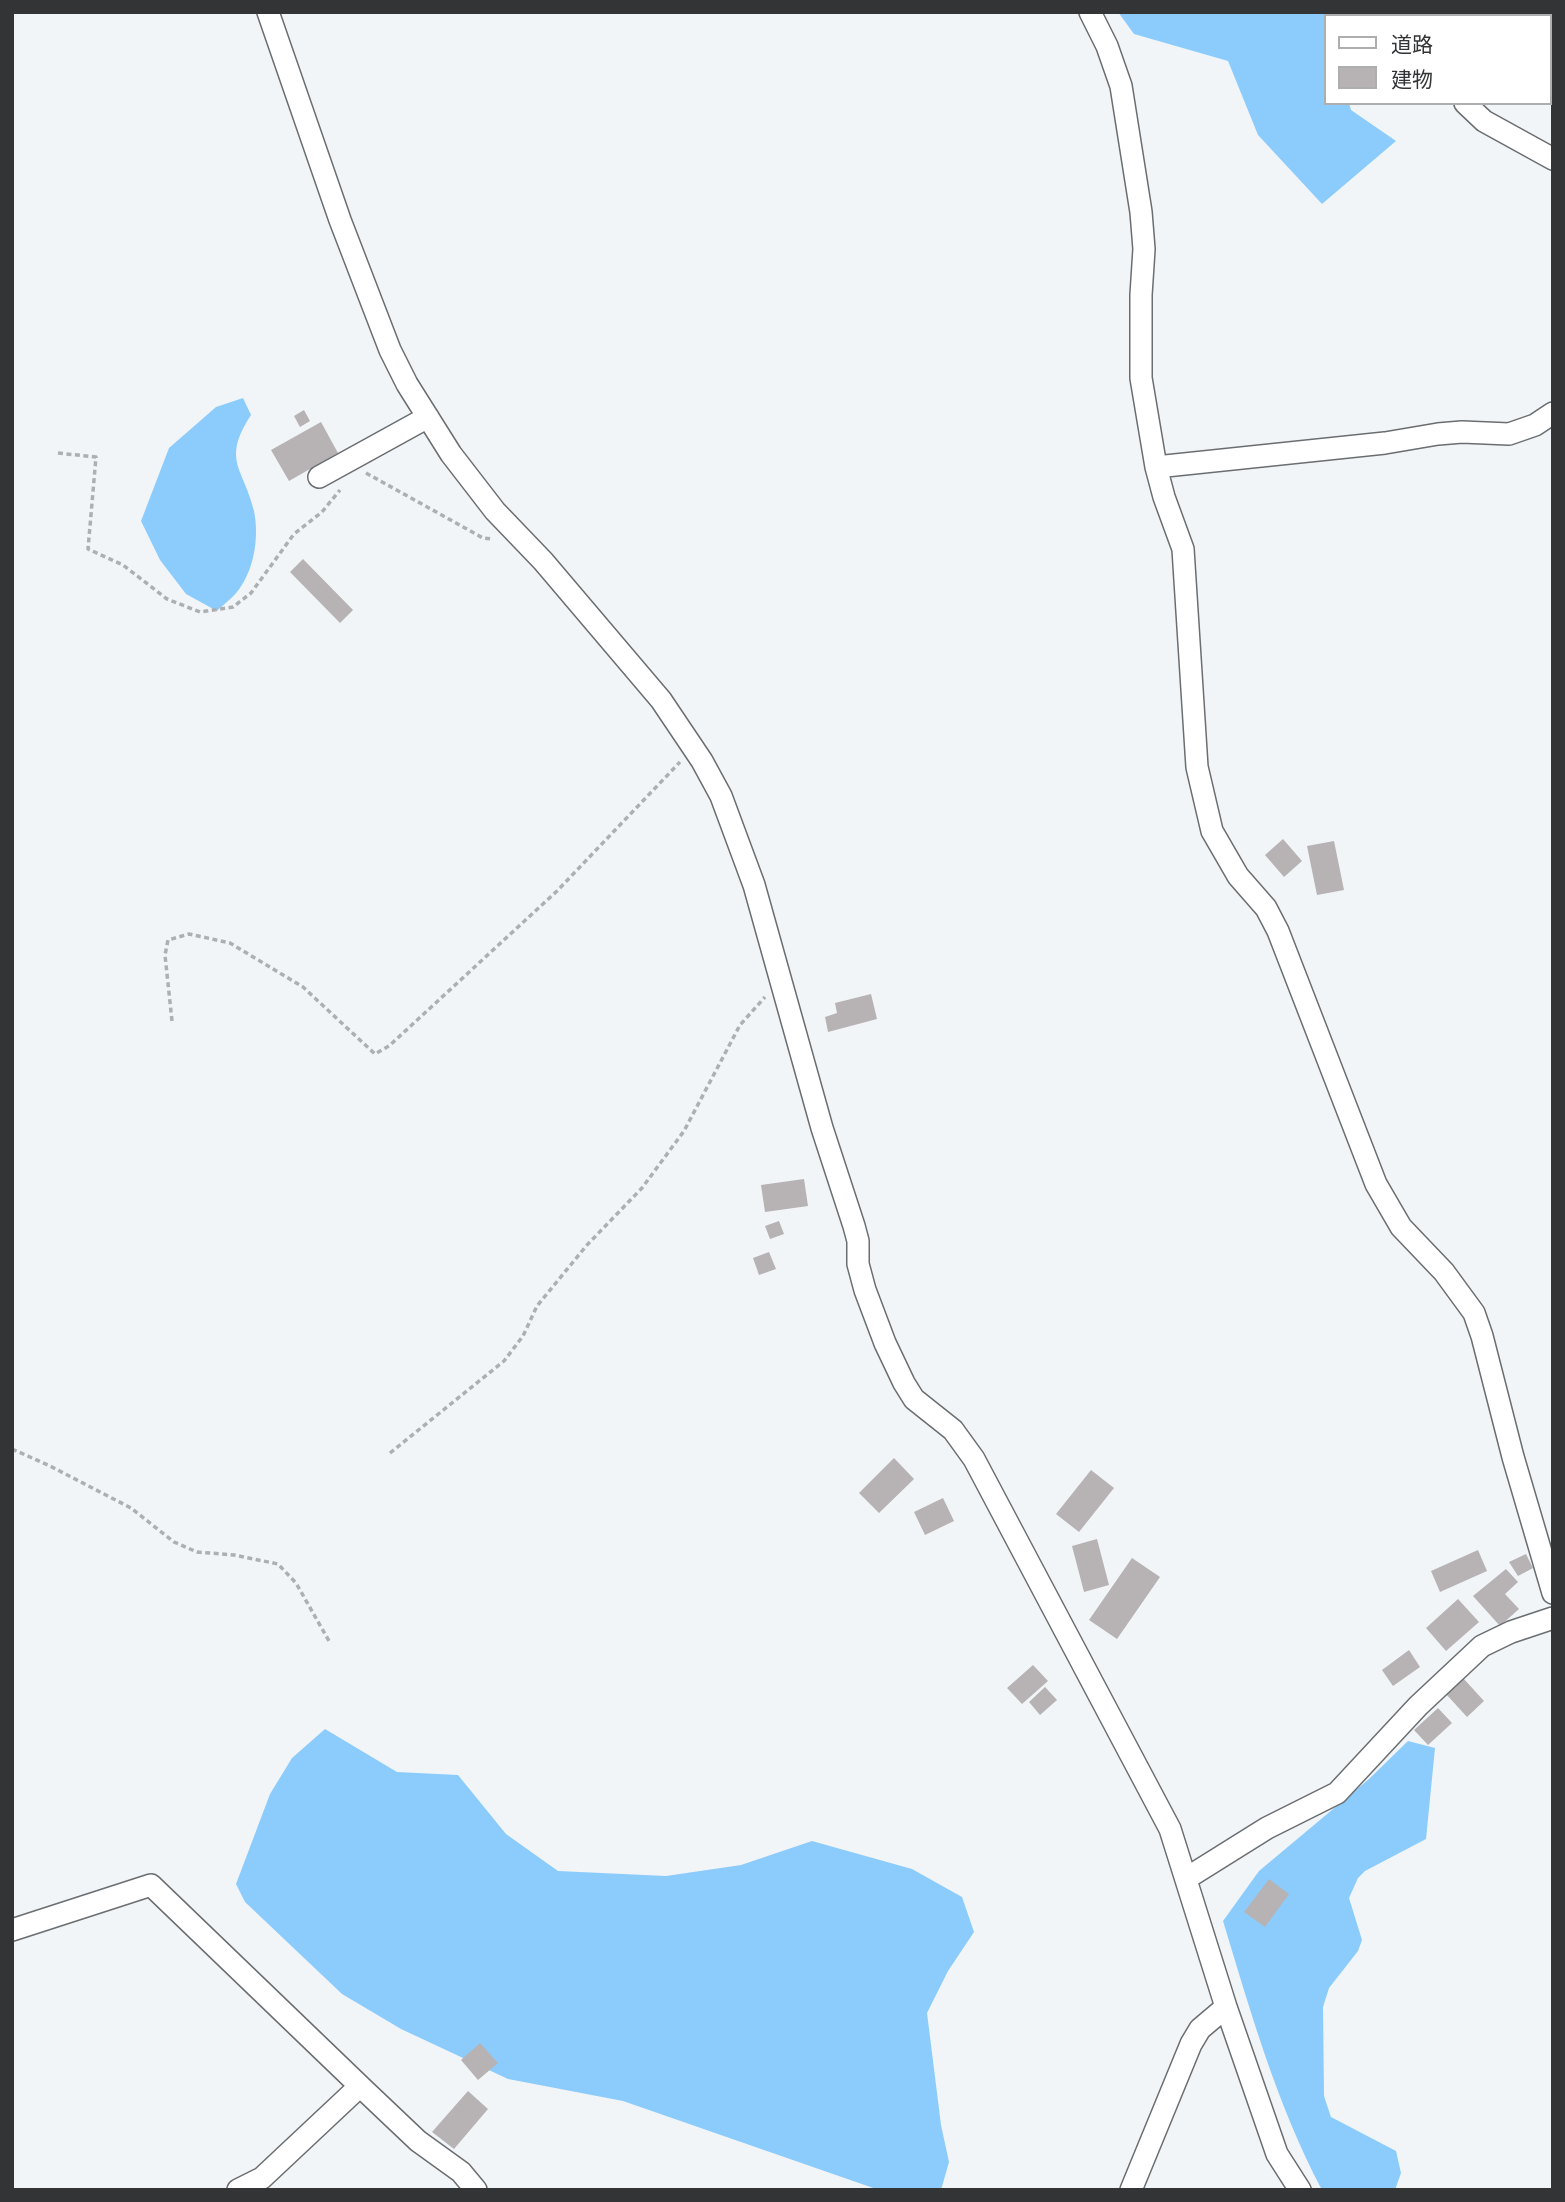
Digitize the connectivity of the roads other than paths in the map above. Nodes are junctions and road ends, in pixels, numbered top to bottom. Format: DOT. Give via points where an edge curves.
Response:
graph roads {
  1 [pos="268,12"];
  2 [pos="1090,12"];
  3 [pos="1467,105"];
  4 [pos="1553,159"];
  5 [pos="1553,413"];
  6 [pos="428,417"];
  7 [pos="1156,467"];
  8 [pos="319,477"];
  9 [pos="1553,1593"];
  10 [pos="1553,1618"];
  11 [pos="1187,1878"];
  12 [pos="12,1930"];
  13 [pos="1226,2007"];
  14 [pos="360,2086"];
  15 [pos="238,2190"];
  16 [pos="476,2190"];
  17 [pos="1131,2190"];
  18 [pos="1300,2190"];
  1 -- 6 [label="street" via="390,350"];
  2 -- 7 [label="street" via="1121,86 1140,202 1144,249 1141,378"];
  3 -- 4 [label="street" via="1484,121"];
  5 -- 7 [label="street" via="1509,433 1438,433 1385,443"];
  6 -- 8 [label="street"];
  6 -- 11 [label="street" via="495,511 661,700 721,796 754,885 854,1226 865,1290 885,1343 914,1399 953,1430 974,1459 1170,1829"];
  7 -- 9 [label="street" via="1183,549 1197,767 1212,831 1278,931 1376,1184 1401,1227 1444,1272 1474,1313"];
  10 -- 11 [label="street" via="1511,1632 1473,1653 1337,1793 1267,1828"];
  11 -- 13 [label="street"];
  12 -- 14 [label="street" via="151,1885"];
  13 -- 17 [label="street" via="1200,2029 1191,2044"];
  13 -- 18 [label="street" via="1278,2154"];
  14 -- 15 [label="street" via="262,2178"];
  14 -- 16 [label="street"];
}
